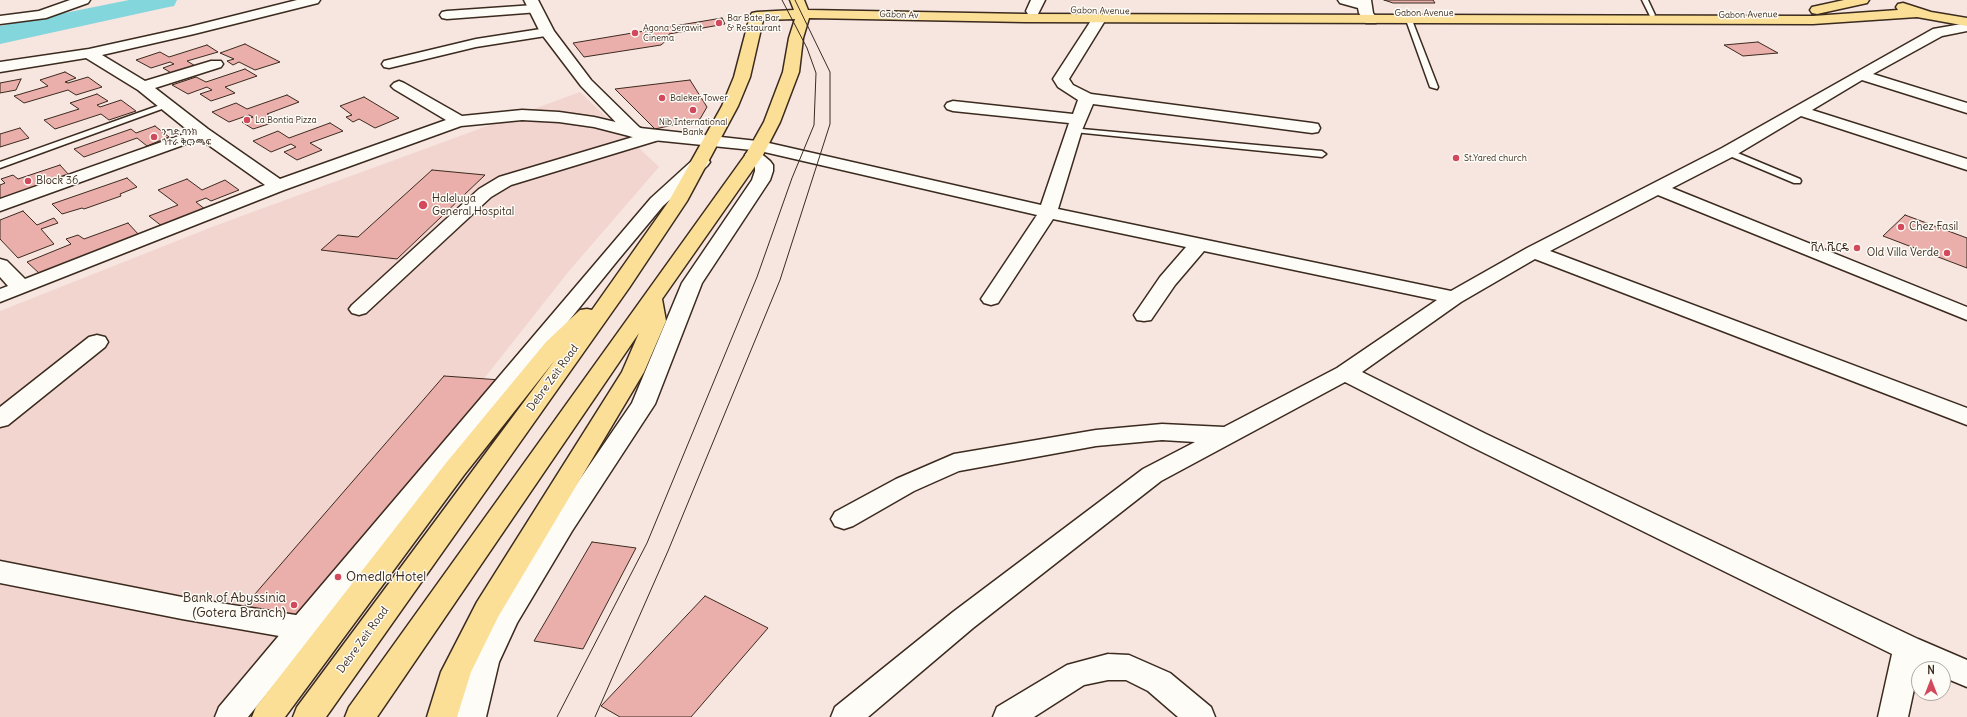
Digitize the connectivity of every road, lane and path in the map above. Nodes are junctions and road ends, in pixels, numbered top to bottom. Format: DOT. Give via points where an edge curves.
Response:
graph roads {
  1 [pos="83,0"];
  2 [pos="313,0"];
  3 [pos="1345,0"];
  4 [pos="1645,0"];
  5 [pos="1862,0"];
  6 [pos="1893,0"];
  7 [pos="533,4"];
  8 [pos="800,7"];
  9 [pos="755,8"];
  10 [pos="1367,9"];
  11 [pos="984,10"];
  12 [pos="1037,10"];
  13 [pos="1915,12"];
  14 [pos="1652,15"];
  15 [pos="447,16"];
  16 [pos="1099,19"];
  17 [pos="0,20"];
  18 [pos="1409,20"];
  19 [pos="1967,22"];
  20 [pos="1934,24"];
  21 [pos="1967,27"];
  22 [pos="547,32"];
  23 [pos="89,53"];
  24 [pos="216,64"];
  25 [pos="389,64"];
  26 [pos="0,67"];
  27 [pos="1860,75"];
  28 [pos="399,86"];
  29 [pos="143,87"];
  30 [pos="1434,87"];
  31 [pos="1087,98"];
  32 [pos="166,106"];
  33 [pos="953,106"];
  34 [pos="1967,108"];
  35 [pos="1800,111"];
  36 [pos="459,122"];
  37 [pos="1076,125"];
  38 [pos="1312,128"];
  39 [pos="635,132"];
  40 [pos="202,133"];
  41 [pos="653,135"];
  42 [pos="757,151"];
  43 [pos="706,152"];
  44 [pos="1728,152"];
  45 [pos="1322,154"];
  46 [pos="0,165"];
  47 [pos="1967,165"];
  48 [pos="1797,181"];
  49 [pos="278,186"];
  50 [pos="1658,189"];
  51 [pos="0,205"];
  52 [pos="1048,212"];
  53 [pos="1199,244"];
  54 [pos="1534,252"];
  55 [pos="0,265"];
  56 [pos="622,284"];
  57 [pos="22,288"];
  58 [pos="0,296"];
  59 [pos="1454,298"];
  60 [pos="652,299"];
  61 [pos="991,299"];
  62 [pos="359,309"];
  63 [pos="1967,314"];
  64 [pos="1144,315"];
  65 [pos="97,342"];
  66 [pos="1345,373"];
  67 [pos="1967,417"];
  68 [pos="0,419"];
  69 [pos="1224,435"];
  70 [pos="844,519"];
  71 [pos="0,572"];
  72 [pos="302,628"];
  73 [pos="1908,648"];
  74 [pos="1967,674"];
  75 [pos="230,717"];
  76 [pos="267,717"];
  77 [pos="308,717"];
  78 [pos="360,717"];
  79 [pos="442,717"];
  80 [pos="471,717"];
  81 [pos="846,717"];
  82 [pos="1008,717"];
  83 [pos="1200,717"];
  84 [pos="1893,717"];
  1 -- 17 [label="street" via="41,15"];
  2 -- 23 [label="street" via="189,32"];
  3 -- 10 [label="street"];
  4 -- 14 [label="lane"];
  5 -- 14 [label="main road, Gabon Avenue" via="1818,10 1778,15"];
  6 -- 13 [label="main road"];
  7 -- 15 [label="street"];
  7 -- 22 [label="street"];
  8 -- 9 [label="main road, Gabon Av"];
  8 -- 11 [label="main road, Gabon Av"];
  8 -- 12 [label="main road, Gabon Av" via="830,12"];
  8 -- 42 [label="main road" via="791,72 772,122"];
  9 -- 43 [label="main road, Debre Zeit Road" via="742,77"];
  10 -- 12 [label="main road, Gabon Avenue"];
  10 -- 14 [label="main road, Gabon Avenue"];
  10 -- 16 [label="main road, Gabon Avenue"];
  10 -- 18 [label="main road, Gabon Avenue"];
  11 -- 12 [label="main road, Gabon Avenue"];
  12 -- 16 [label="main road, Gabon Avenue"];
  13 -- 18 [label="main road, Gabon Avenue" via="1813,20"];
  13 -- 20 [label="main road"];
  16 -- 31 [label="street" via="1061,79 1068,88"];
  18 -- 30 [label="lane"];
  19 -- 20 [label="main road"];
  20 -- 21 [label="street"];
  20 -- 27 [label="street"];
  22 -- 25 [label="street" via="476,43"];
  22 -- 39 [label="street" via="586,83"];
  23 -- 26 [label="street"];
  23 -- 29 [label="street"];
  24 -- 29 [label="street"];
  27 -- 34 [label="street"];
  27 -- 35 [label="street"];
  28 -- 36 [label="street"];
  29 -- 32 [label="street"];
  31 -- 37 [label="street"];
  31 -- 38 [label="street"];
  32 -- 40 [label="street"];
  32 -- 46 [label="lane"];
  33 -- 37 [label="street"];
  35 -- 44 [label="street"];
  35 -- 47 [label="street"];
  36 -- 39 [label="street" via="522,115 559,117"];
  36 -- 49 [label="street"];
  37 -- 45 [label="lane"];
  37 -- 52 [label="street"];
  39 -- 41 [label="street"];
  40 -- 49 [label="street"];
  40 -- 51 [label="street"];
  41 -- 43 [label="street"];
  41 -- 62 [label="street" via="505,182 485,193"];
  42 -- 43 [label="street"];
  42 -- 52 [label="street"];
  42 -- 60 [label="main road"];
  42 -- 80 [label="street" via="764,165 762,180 692,283 643,404 563,524 506,617 484,662"];
  43 -- 56 [label="main road, Debre Zeit Road" via="674,208"];
  43 -- 72 [label="street" via="657,202"];
  44 -- 48 [label="lane"];
  44 -- 50 [label="street"];
  49 -- 57 [label="street"];
  50 -- 54 [label="street"];
  50 -- 63 [label="street"];
  52 -- 53 [label="street"];
  52 -- 61 [label="street"];
  53 -- 59 [label="street"];
  53 -- 64 [label="street"];
  54 -- 59 [label="street"];
  54 -- 67 [label="street"];
  55 -- 57 [label="street"];
  56 -- 76 [label="main road" via="588,313 554,348 455,469"];
  56 -- 77 [label="main road, Debre Zeit Road"];
  57 -- 58 [label="street"];
  59 -- 66 [label="street"];
  60 -- 78 [label="main road"];
  60 -- 79 [label="main road" via="655,320 633,372 487,610 456,672"];
  65 -- 68 [label="street"];
  66 -- 69 [label="street"];
  66 -- 73 [label="street"];
  69 -- 70 [label="street" via="1162,432 1096,438 954,463 905,485"];
  69 -- 81 [label="street" via="1152,474 963,620"];
  71 -- 72 [label="street" via="182,608"];
  72 -- 75 [label="street"];
  73 -- 74 [label="street"];
  73 -- 84 [label="street"];
  82 -- 83 [label="street" via="1077,674 1108,667 1129,668 1159,682"];
}
